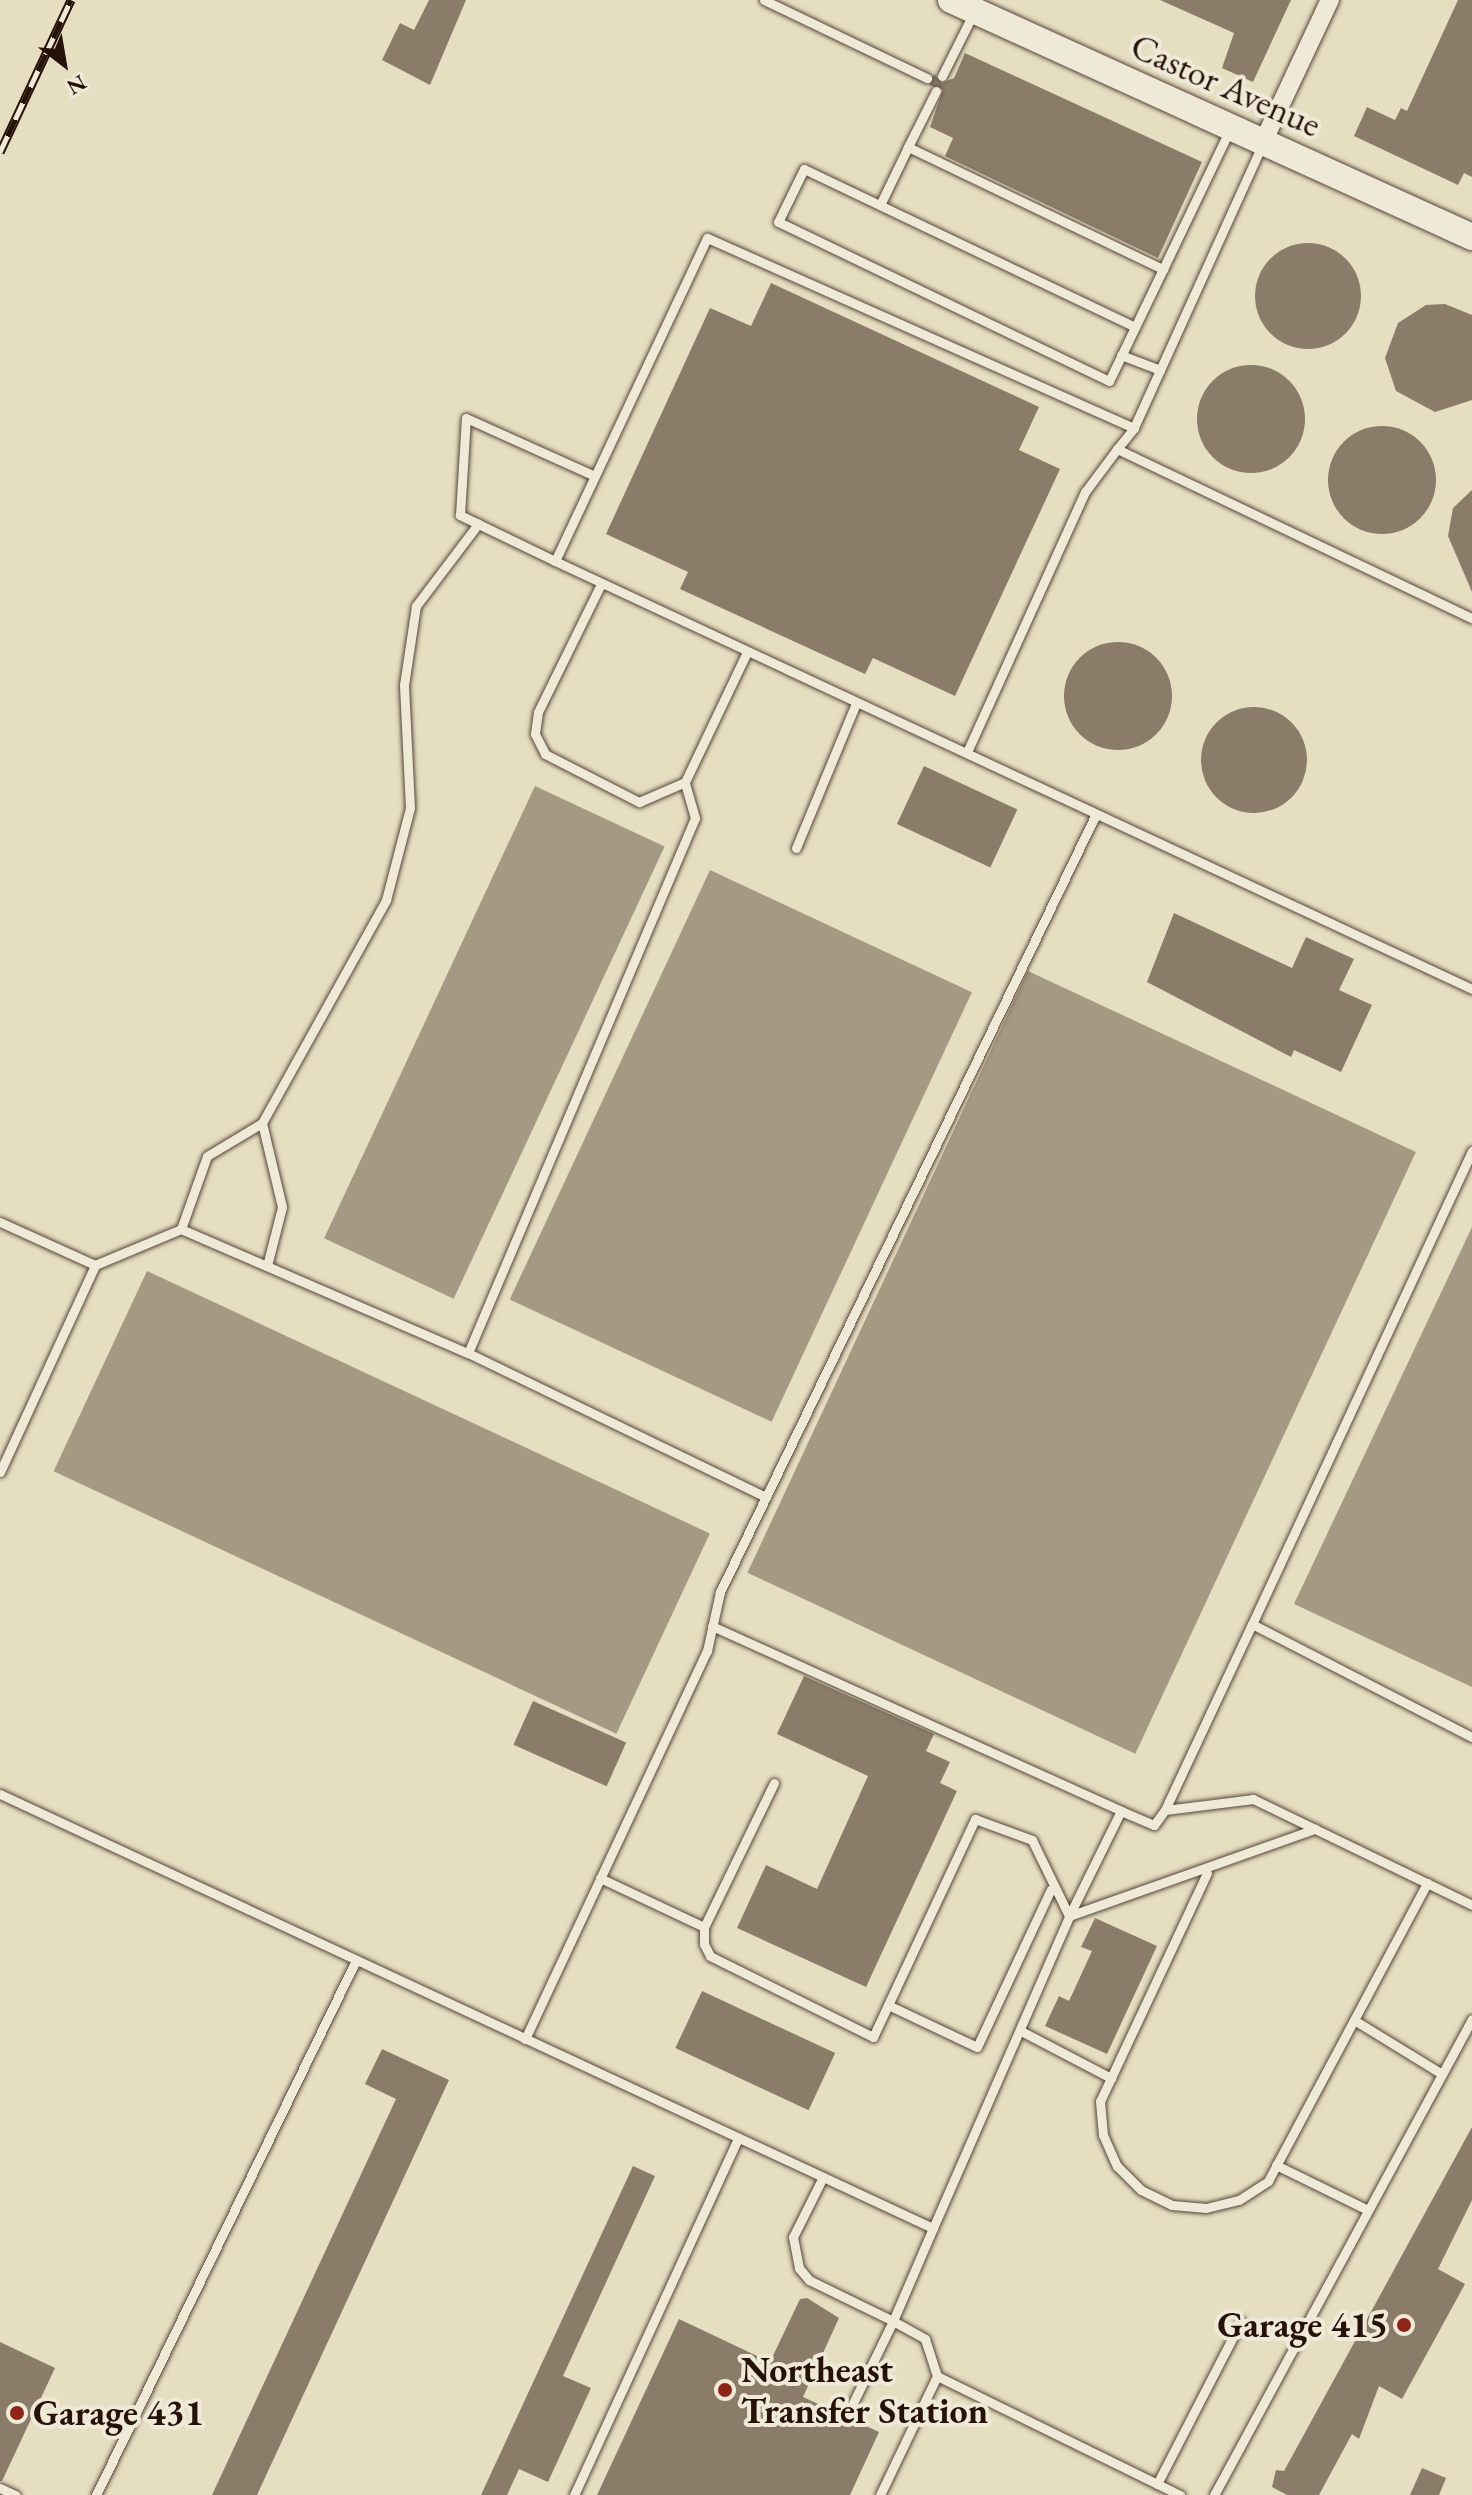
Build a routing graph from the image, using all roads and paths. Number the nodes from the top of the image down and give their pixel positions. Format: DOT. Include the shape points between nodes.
graph roads {
  1 [pos="764,0"];
  2 [pos="1330,0"];
  3 [pos="962,5"];
  4 [pos="942,76"];
  5 [pos="927,78"];
  6 [pos="936,91"];
  7 [pos="1230,127"];
  8 [pos="1264,140"];
  9 [pos="908,147"];
  10 [pos="880,205"];
  11 [pos="1472,237"];
  12 [pos="1163,269"];
  13 [pos="1135,327"];
  14 [pos="1121,355"];
  15 [pos="1160,370"];
  16 [pos="1134,428"];
  17 [pos="1117,449"];
  18 [pos="595,476"];
  19 [pos="478,524"];
  20 [pos="555,561"];
  21 [pos="601,584"];
  22 [pos="1472,618"];
  23 [pos="747,652"];
  24 [pos="856,703"];
  25 [pos="967,752"];
  26 [pos="685,782"];
  27 [pos="1096,814"];
  28 [pos="796,848"];
  29 [pos="1472,989"];
  30 [pos="262,1123"];
  31 [pos="1472,1151"];
  32 [pos="0,1222"];
  33 [pos="181,1229"];
  34 [pos="95,1265"];
  35 [pos="267,1266"];
  36 [pos="468,1353"];
  37 [pos="0,1472"];
  38 [pos="766,1497"];
  39 [pos="1252,1624"];
  40 [pos="712,1626"];
  41 [pos="1472,1737"];
  42 [pos="774,1783"];
  43 [pos="0,1794"];
  44 [pos="1165,1810"];
  45 [pos="1121,1811"];
  46 [pos="1315,1829"];
  47 [pos="1207,1873"];
  48 [pos="600,1878"];
  49 [pos="1427,1883"];
  50 [pos="1051,1889"];
  51 [pos="1472,1905"];
  52 [pos="1069,1916"];
  53 [pos="704,1927"];
  54 [pos="356,1960"];
  55 [pos="888,2005"];
  56 [pos="1472,2019"];
  57 [pos="1354,2020"];
  58 [pos="1021,2031"];
  59 [pos="525,2039"];
  60 [pos="1442,2074"];
  61 [pos="1111,2078"];
  62 [pos="738,2138"];
  63 [pos="1276,2165"];
  64 [pos="823,2177"];
  65 [pos="1368,2210"];
  66 [pos="933,2228"];
  67 [pos="893,2321"];
  68 [pos="1241,2321"];
  69 [pos="937,2376"];
  70 [pos="853,2403"];
  71 [pos="1157,2484"];
  72 [pos="0,2488"];
  73 [pos="15,2495"];
  74 [pos="96,2495"];
  75 [pos="574,2495"];
  76 [pos="880,2495"];
  77 [pos="1180,2495"];
  78 [pos="1214,2495"];
  1 -- 5 [label="lane"];
  2 -- 8 [label="street"];
  3 -- 4 [label="lane"];
  3 -- 7 [label="street, Castor Avenue"];
  6 -- 9 [label="lane"];
  7 -- 8 [label="street, Castor Avenue"];
  7 -- 12 [label="lane"];
  8 -- 11 [label="street, Castor Avenue"];
  8 -- 15 [label="lane"];
  9 -- 10 [label="lane"];
  9 -- 12 [label="lane"];
  10 -- 13 [label="lane"];
  10 -- 14 [label="lane" via="804,169 778,222 1109,381"];
  12 -- 13 [label="lane"];
  13 -- 14 [label="lane"];
  14 -- 15 [label="lane"];
  15 -- 16 [label="lane"];
  16 -- 17 [label="lane"];
  16 -- 18 [label="lane" via="707,238"];
  17 -- 22 [label="lane"];
  17 -- 25 [label="lane" via="1085,492"];
  18 -- 19 [label="lane" via="466,418 460,515"];
  18 -- 20 [label="lane"];
  19 -- 20 [label="lane"];
  19 -- 30 [label="lane" via="429,581 410,634 404,685 410,808 399,864"];
  20 -- 21 [label="lane"];
  21 -- 23 [label="lane"];
  21 -- 26 [label="lane" via="538,712 538,745 639,802"];
  23 -- 24 [label="lane"];
  23 -- 26 [label="lane"];
  24 -- 25 [label="lane"];
  24 -- 28 [label="lane"];
  25 -- 27 [label="lane"];
  26 -- 36 [label="lane" via="695,818"];
  27 -- 29 [label="lane"];
  27 -- 38 [label="lane"];
  30 -- 33 [label="lane" via="207,1156"];
  30 -- 35 [label="lane" via="282,1207"];
  31 -- 39 [label="lane"];
  32 -- 34 [label="lane"];
  33 -- 34 [label="lane"];
  33 -- 35 [label="lane"];
  34 -- 37 [label="lane"];
  35 -- 36 [label="lane"];
  36 -- 38 [label="lane"];
  38 -- 40 [label="lane" via="720,1592"];
  39 -- 41 [label="lane"];
  39 -- 44 [label="lane"];
  40 -- 45 [label="lane"];
  40 -- 48 [label="lane" via="707,1651"];
  42 -- 53 [label="lane"];
  43 -- 54 [label="lane"];
  44 -- 45 [label="lane" via="1154,1825"];
  44 -- 46 [label="lane" via="1253,1799"];
  45 -- 52 [label="lane"];
  46 -- 47 [label="lane"];
  46 -- 49 [label="lane"];
  47 -- 52 [label="lane"];
  47 -- 61 [label="lane"];
  48 -- 53 [label="lane"];
  48 -- 59 [label="lane"];
  49 -- 51 [label="lane"];
  49 -- 57 [label="lane"];
  50 -- 52 [label="lane"];
  50 -- 55 [label="lane" via="977,2047"];
  50 -- 55 [label="lane" via="1032,1840 975,1819"];
  52 -- 58 [label="lane"];
  53 -- 55 [label="lane" via="710,1956 873,2037"];
  54 -- 59 [label="lane"];
  54 -- 74 [label="lane"];
  56 -- 60 [label="lane"];
  57 -- 60 [label="lane"];
  57 -- 63 [label="lane"];
  58 -- 61 [label="lane"];
  58 -- 66 [label="lane"];
  59 -- 62 [label="lane"];
  60 -- 65 [label="lane"];
  61 -- 63 [label="lane" via="1100,2101 1103,2135 1117,2166 1141,2190 1172,2205 1206,2208 1239,2200 1268,2181"];
  62 -- 64 [label="lane"];
  62 -- 75 [label="lane"];
  63 -- 65 [label="lane"];
  64 -- 66 [label="lane"];
  64 -- 67 [label="lane" via="793,2237 799,2268 809,2280"];
  65 -- 78 [label="lane"];
  66 -- 67 [label="lane"];
  67 -- 69 [label="lane" via="925,2339"];
  67 -- 70 [label="lane"];
  68 -- 71 [label="lane"];
  69 -- 71 [label="lane"];
  69 -- 76 [label="lane"];
  71 -- 77 [label="lane"];
  72 -- 73 [label="lane"];
}
